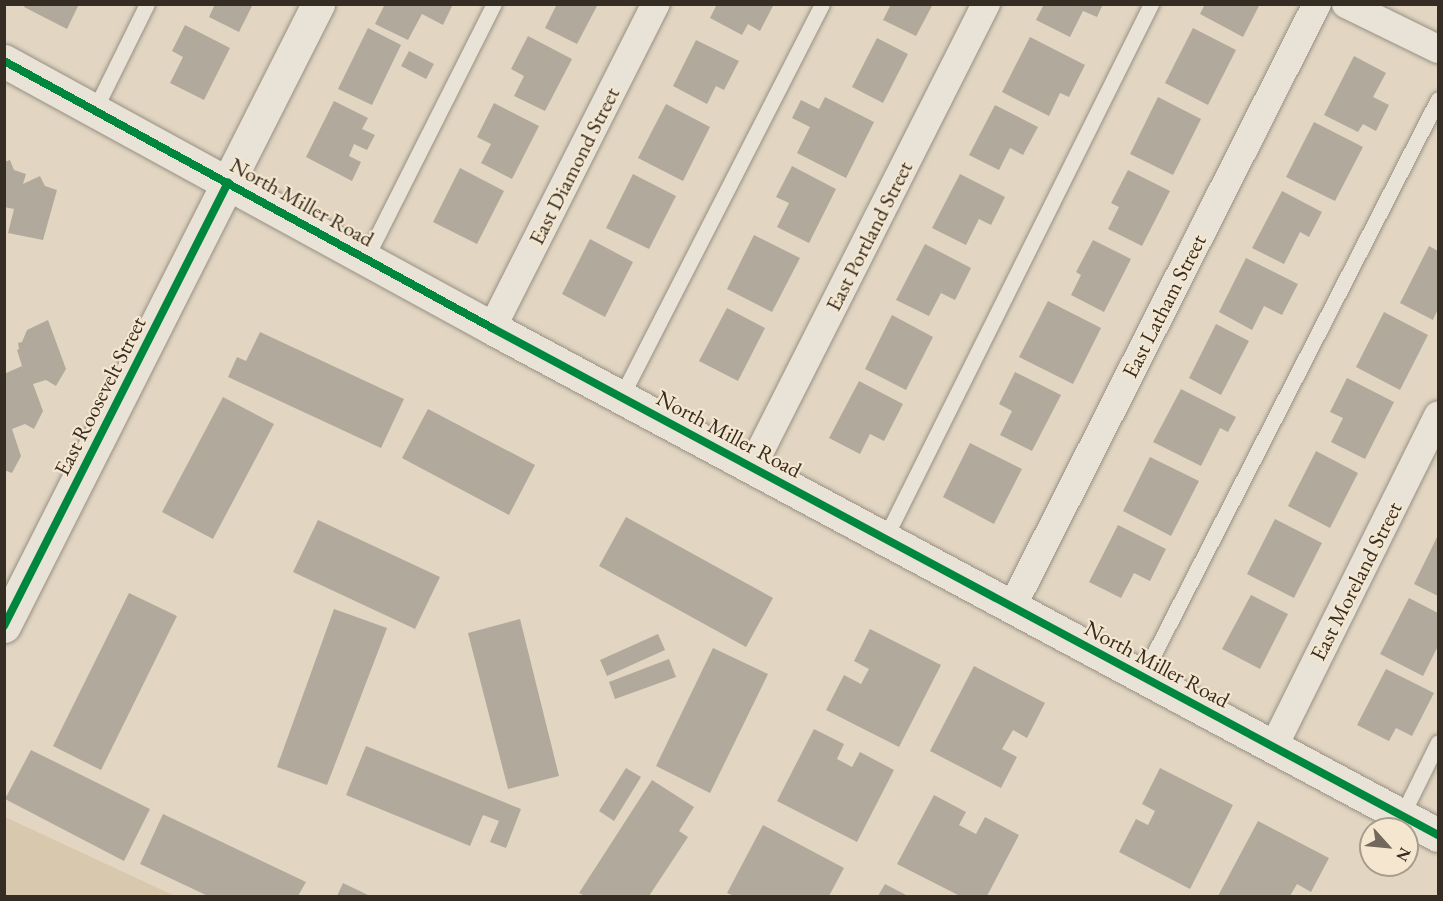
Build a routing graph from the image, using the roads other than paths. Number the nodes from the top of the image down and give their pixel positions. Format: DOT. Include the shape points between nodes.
graph roads {
  1 [pos="147,4"];
  2 [pos="318,4"];
  3 [pos="494,4"];
  4 [pos="656,4"];
  5 [pos="822,4"];
  6 [pos="986,4"];
  7 [pos="1151,4"];
  8 [pos="1317,4"];
  9 [pos="1346,4"];
  10 [pos="1438,49"];
  11 [pos="4,62"];
  12 [pos="1438,99"];
  13 [pos="95,109"];
  14 [pos="228,182"];
  15 [pos="366,258"];
  16 [pos="492,328"];
  17 [pos="621,397"];
  18 [pos="1438,416"];
  19 [pos="752,467"];
  20 [pos="885,538"];
  21 [pos="1012,607"];
  22 [pos="4,626"];
  23 [pos="1142,676"];
  24 [pos="1438,742"];
  25 [pos="1274,746"];
  26 [pos="1402,815"];
  27 [pos="1438,835"];
  1 -- 13 [label="lane"];
  2 -- 14 [label="street, East Roosevelt Street"];
  3 -- 15 [label="lane"];
  4 -- 16 [label="street, East Diamond Street"];
  5 -- 17 [label="lane"];
  6 -- 19 [label="street, East Portland Street"];
  7 -- 20 [label="lane"];
  8 -- 21 [label="street, East Latham Street"];
  9 -- 10 [label="street"];
  11 -- 13 [label="street, North Miller Road"];
  12 -- 23 [label="lane"];
  13 -- 14 [label="street, North Miller Road"];
  14 -- 15 [label="street, North Miller Road"];
  14 -- 22 [label="street, East Roosevelt Street"];
  15 -- 16 [label="street, North Miller Road"];
  16 -- 17 [label="street, North Miller Road"];
  17 -- 19 [label="street, North Miller Road"];
  18 -- 25 [label="street, East Moreland Street"];
  19 -- 20 [label="street, North Miller Road"];
  20 -- 21 [label="street, North Miller Road"];
  21 -- 23 [label="street, North Miller Road"];
  23 -- 25 [label="street, North Miller Road"];
  24 -- 26 [label="lane"];
  25 -- 26 [label="street, North Miller Road"];
  26 -- 27 [label="street, North Miller Road"];
}
